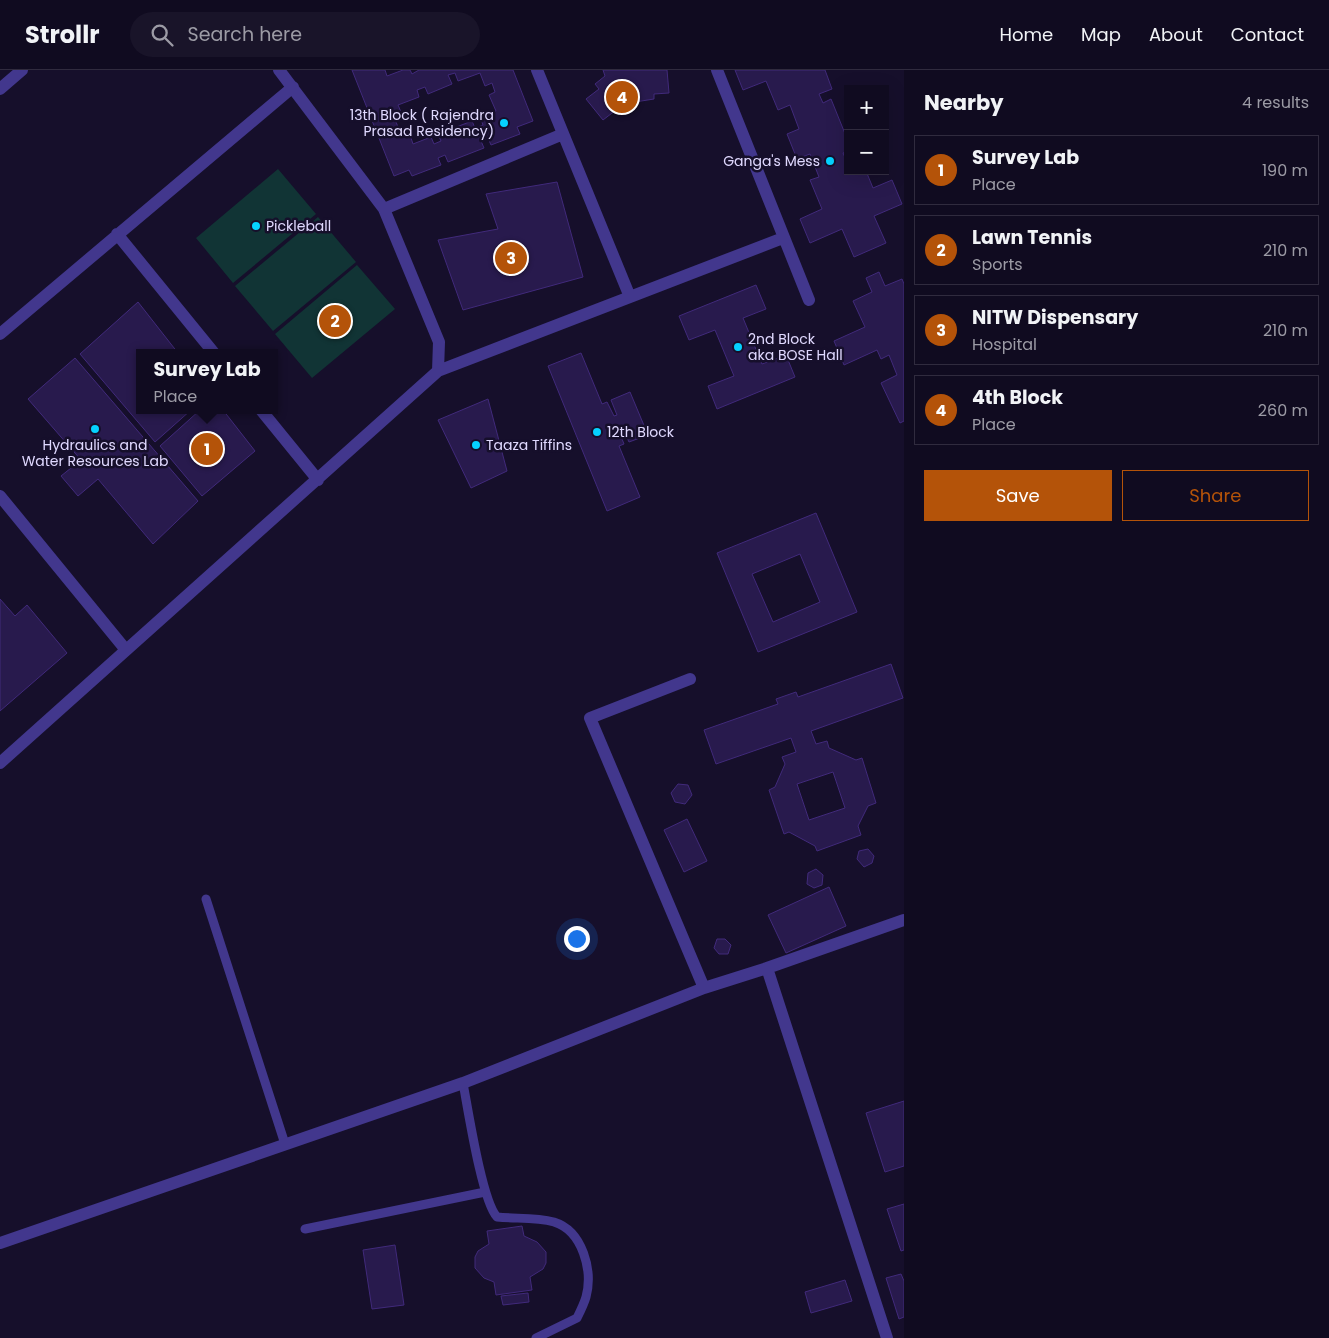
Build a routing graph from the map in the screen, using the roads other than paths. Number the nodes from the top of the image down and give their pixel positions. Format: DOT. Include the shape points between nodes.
graph roads {
  1 [pos="22,70"];
  2 [pos="279,70"];
  3 [pos="537,70"];
  4 [pos="716,70"];
  5 [pos="293,87"];
  6 [pos="0,89"];
  7 [pos="563,134"];
  8 [pos="384,209"];
  9 [pos="117,234"];
  10 [pos="783,238"];
  11 [pos="630,297"];
  12 [pos="809,300"];
  13 [pos="0,334"];
  14 [pos="211,349"];
  15 [pos="438,371"];
  16 [pos="264,414"];
  17 [pos="318,480"];
  18 [pos="0,496"];
  19 [pos="126,650"];
  20 [pos="690,679"];
  21 [pos="0,764"];
  22 [pos="206,899"];
  23 [pos="904,920"];
  24 [pos="767,968"];
  25 [pos="704,988"];
  26 [pos="463,1083"];
  27 [pos="285,1144"];
  28 [pos="485,1192"];
  29 [pos="305,1229"];
  30 [pos="0,1244"];
  31 [pos="536,1338"];
  32 [pos="887,1338"];
  1 -- 6 [label="street"];
  2 -- 5 [label="street"];
  3 -- 7 [label="street"];
  4 -- 10 [label="street"];
  5 -- 8 [label="street"];
  5 -- 9 [label="street"];
  7 -- 8 [label="street"];
  7 -- 11 [label="street"];
  8 -- 15 [label="street" via="439,342"];
  9 -- 13 [label="street"];
  9 -- 14 [label="street"];
  10 -- 11 [label="street"];
  10 -- 12 [label="street"];
  11 -- 15 [label="street"];
  15 -- 17 [label="street"];
  16 -- 17 [label="street"];
  17 -- 19 [label="street"];
  18 -- 19 [label="street"];
  19 -- 21 [label="street"];
  20 -- 25 [label="street" via="590,718"];
  22 -- 27 [label="lane"];
  23 -- 24 [label="street"];
  24 -- 25 [label="street"];
  24 -- 32 [label="street"];
  25 -- 26 [label="street"];
  26 -- 27 [label="street"];
  26 -- 28 [label="lane"];
  27 -- 30 [label="street"];
  28 -- 29 [label="lane"];
  28 -- 31 [label="lane" via="497,1217 557,1223 573,1234 584,1253 588,1270 586,1297 577,1318"];
}
